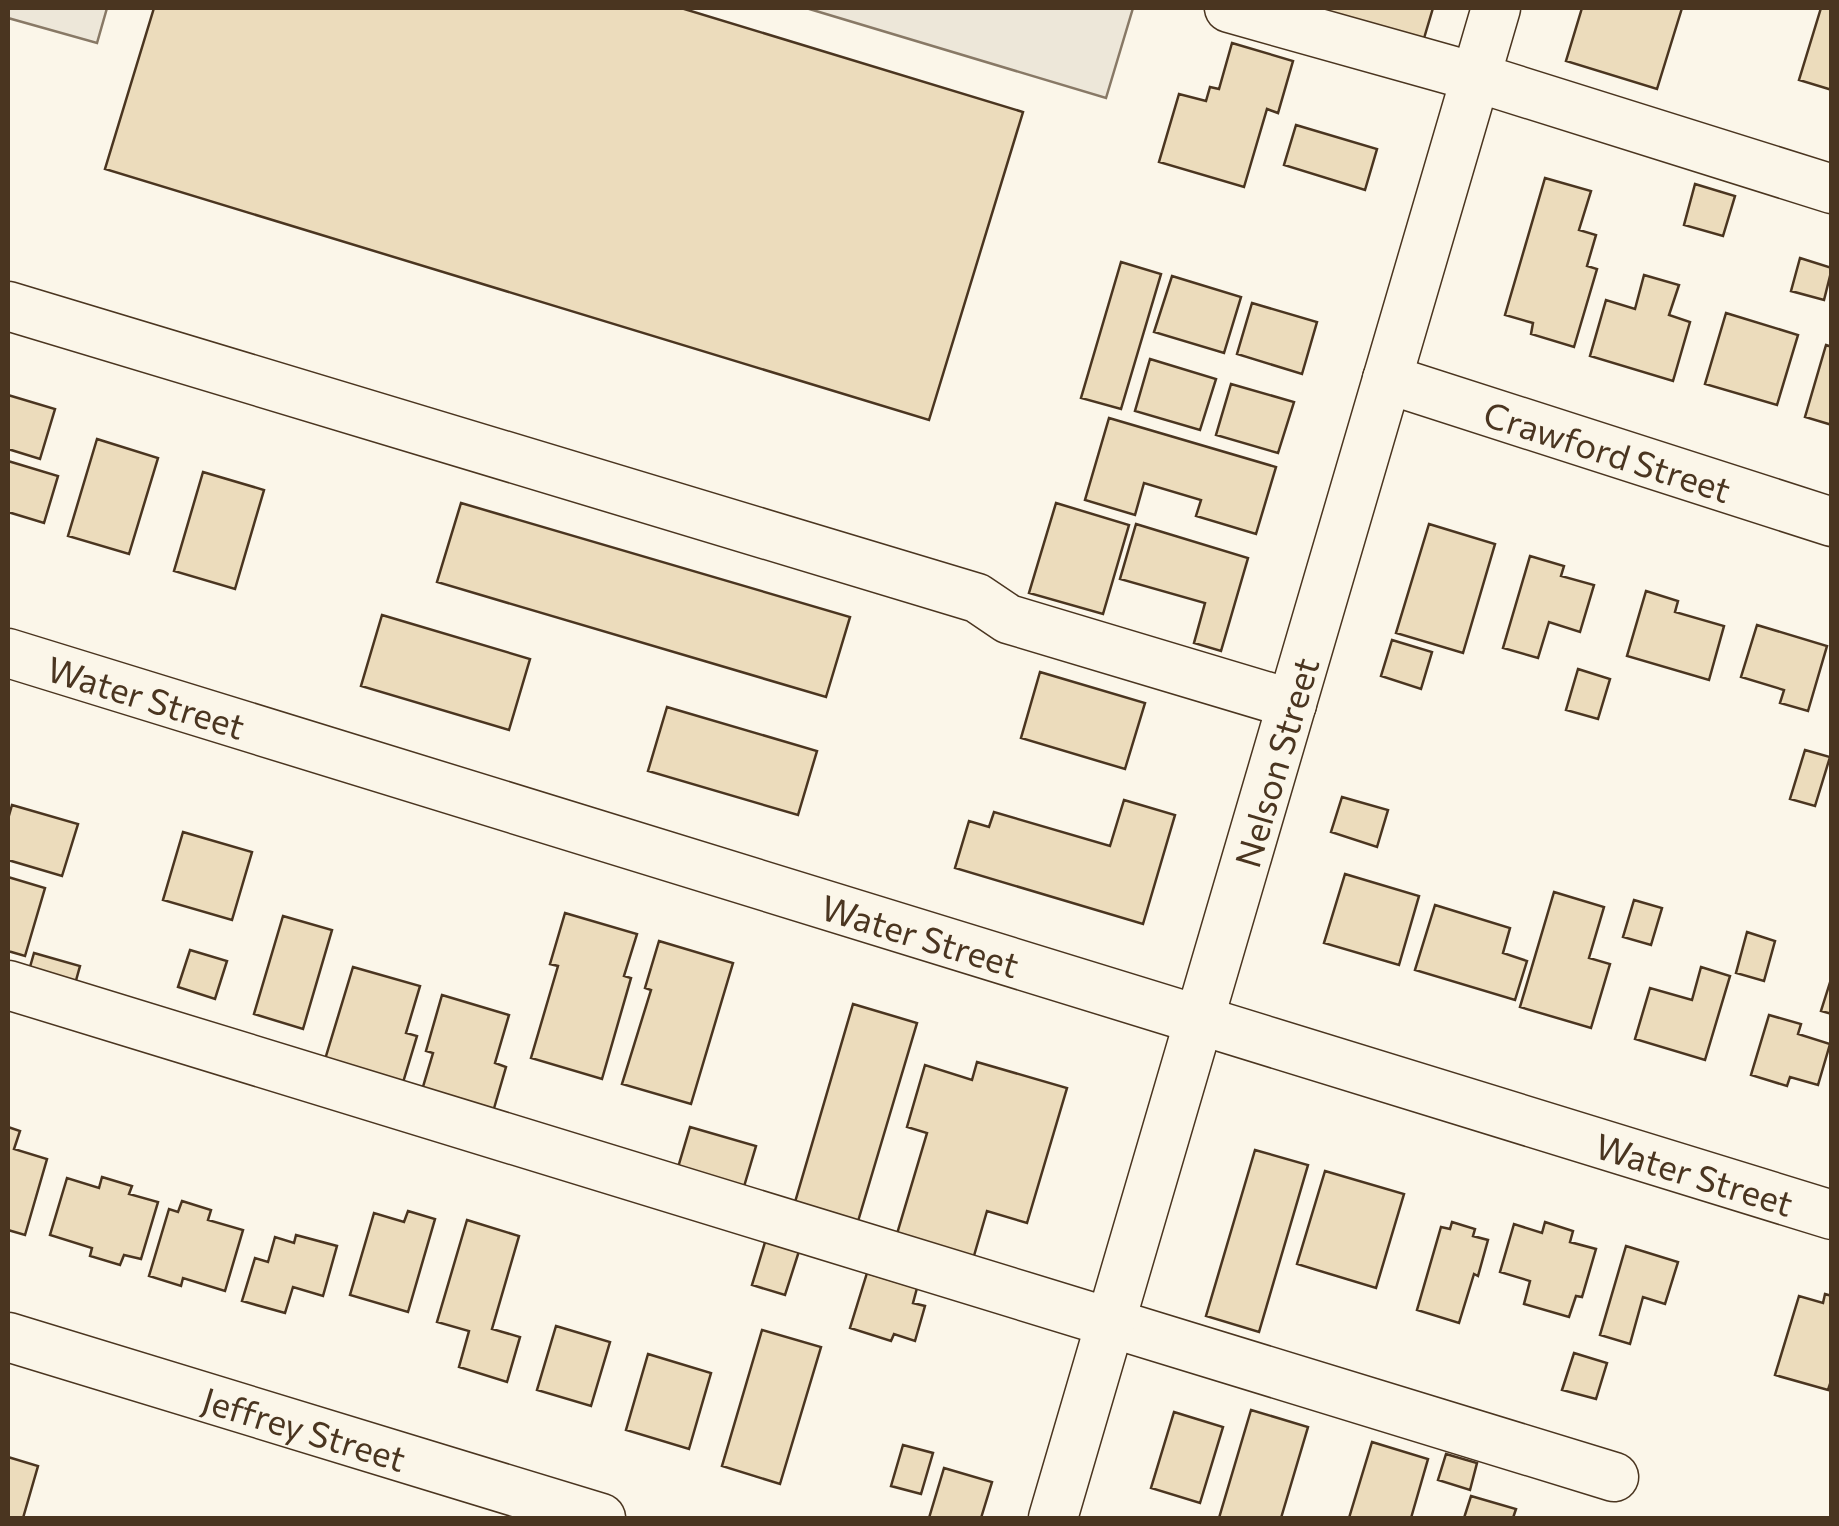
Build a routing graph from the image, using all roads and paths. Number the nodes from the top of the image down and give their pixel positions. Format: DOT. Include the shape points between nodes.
graph roads {
  1 [pos="1228,8"];
  2 [pos="1496,8"];
  3 [pos="1475,76"];
  4 [pos="1832,189"];
  5 [pos="8,306"];
  6 [pos="1386,379"];
  7 [pos="1832,522"];
  8 [pos="8,653"];
  9 [pos="1292,704"];
  10 [pos="8,985"];
  11 [pos="1199,1021"];
  12 [pos="1832,1215"];
  13 [pos="1110,1323"];
  14 [pos="8,1337"];
  15 [pos="1614,1477"];
  16 [pos="601,1518"];
  17 [pos="1052,1518"];
  1 -- 3 [label="street"];
  2 -- 3 [label="street, Nelson Street"];
  3 -- 4 [label="street"];
  3 -- 6 [label="street, Nelson Street"];
  5 -- 9 [label="street" via="976,598 1008,619"];
  6 -- 7 [label="street, Crawford Street"];
  6 -- 9 [label="street, Nelson Street"];
  8 -- 11 [label="street, Water Street"];
  9 -- 11 [label="street, Nelson Street"];
  10 -- 13 [label="street"];
  11 -- 12 [label="street, Water Street"];
  11 -- 13 [label="street, Nelson Street"];
  13 -- 15 [label="street"];
  13 -- 17 [label="street, Nelson Street"];
  14 -- 16 [label="street, Jeffrey Street"];
}
